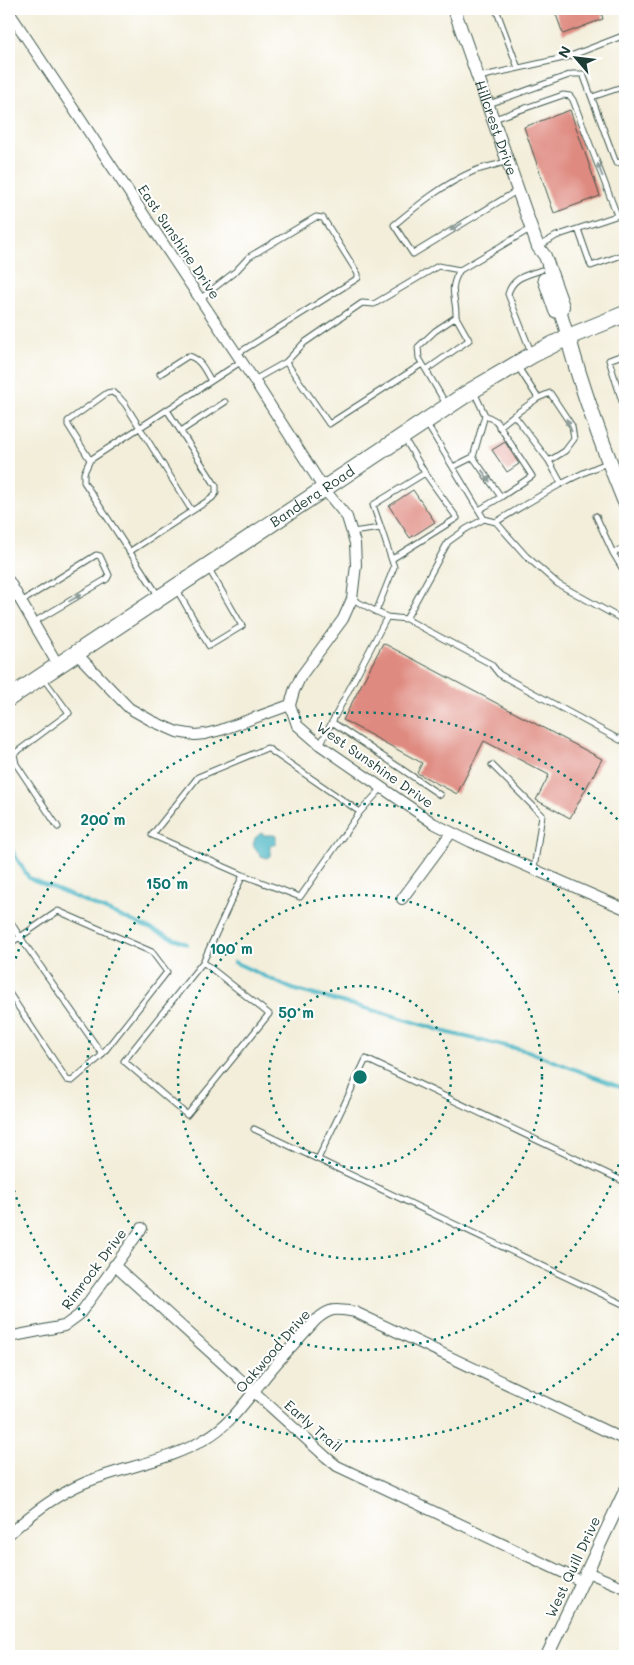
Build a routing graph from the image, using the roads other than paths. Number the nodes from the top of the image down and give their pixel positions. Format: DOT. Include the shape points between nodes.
graph roads {
  1 [pos="454,9"];
  2 [pos="496,9"];
  3 [pos="9,12"];
  4 [pos="625,34"];
  5 [pos="518,68"];
  6 [pos="479,77"];
  7 [pos="625,86"];
  8 [pos="592,97"];
  9 [pos="489,104"];
  10 [pos="494,119"];
  11 [pos="508,161"];
  12 [pos="625,161"];
  13 [pos="518,190"];
  14 [pos="625,212"];
  15 [pos="617,215"];
  16 [pos="531,229"];
  17 [pos="578,229"];
  18 [pos="538,247"];
  19 [pos="625,254"];
  20 [pos="460,270"];
  21 [pos="540,270"];
  22 [pos="200,299"];
  23 [pos="561,314"];
  24 [pos="625,314"];
  25 [pos="456,318"];
  26 [pos="568,337"];
  27 [pos="625,354"];
  28 [pos="532,355"];
  29 [pos="239,358"];
  30 [pos="286,362"];
  31 [pos="422,364"];
  32 [pos="516,364"];
  33 [pos="426,370"];
  34 [pos="160,374"];
  35 [pos="254,380"];
  36 [pos="212,381"];
  37 [pos="473,390"];
  38 [pos="538,398"];
  39 [pos="225,402"];
  40 [pos="448,406"];
  41 [pos="167,410"];
  42 [pos="625,411"];
  43 [pos="485,415"];
  44 [pos="514,415"];
  45 [pos="425,421"];
  46 [pos="499,427"];
  47 [pos="140,428"];
  48 [pos="181,431"];
  49 [pos="403,436"];
  50 [pos="473,457"];
  51 [pos="90,460"];
  52 [pos="549,461"];
  53 [pos="609,462"];
  54 [pos="453,467"];
  55 [pos="425,473"];
  56 [pos="561,483"];
  57 [pos="324,489"];
  58 [pos="501,497"];
  59 [pos="625,501"];
  60 [pos="479,510"];
  61 [pos="192,511"];
  62 [pos="596,516"];
  63 [pos="484,519"];
  64 [pos="496,522"];
  65 [pos="381,528"];
  66 [pos="352,532"];
  67 [pos="625,547"];
  68 [pos="129,552"];
  69 [pos="613,553"];
  70 [pos="392,559"];
  71 [pos="207,566"];
  72 [pos="625,573"];
  73 [pos="9,581"];
  74 [pos="176,587"];
  75 [pos="159,598"];
  76 [pos="352,599"];
  77 [pos="21,602"];
  78 [pos="376,612"];
  79 [pos="387,617"];
  80 [pos="406,619"];
  81 [pos="625,621"];
  82 [pos="33,623"];
  83 [pos="76,653"];
  84 [pos="58,665"];
  85 [pos="42,676"];
  86 [pos="9,698"];
  87 [pos="290,705"];
  88 [pos="332,722"];
  89 [pos="625,731"];
  90 [pos="9,745"];
  91 [pos="320,745"];
  92 [pos="14,754"];
  93 [pos="492,765"];
  94 [pos="382,788"];
  95 [pos="440,795"];
  96 [pos="360,812"];
  97 [pos="58,827"];
  98 [pos="451,832"];
  99 [pos="534,870"];
  100 [pos="243,875"];
  101 [pos="402,899"];
  102 [pos="625,909"];
  103 [pos="9,919"];
  104 [pos="20,937"];
  105 [pos="9,944"];
  106 [pos="203,962"];
  107 [pos="9,993"];
  108 [pos="102,1054"];
  109 [pos="254,1129"];
  110 [pos="318,1160"];
  111 [pos="625,1182"];
  112 [pos="142,1228"];
  113 [pos="114,1265"];
  114 [pos="625,1305"];
  115 [pos="9,1337"];
  116 [pos="254,1392"];
  117 [pos="625,1440"];
  118 [pos="625,1491"];
  119 [pos="9,1534"];
  120 [pos="585,1577"];
  121 [pos="625,1588"];
  122 [pos="547,1656"];
  1 -- 6 [label="street, Hillcrest Drive"];
  2 -- 5 [label="lane"];
  3 -- 22 [label="street, East Sunshine Drive"];
  4 -- 5 [label="lane" via="568,57"];
  5 -- 6 [label="lane"];
  6 -- 9 [label="street, Hillcrest Drive"];
  7 -- 8 [label="lane"];
  8 -- 9 [label="lane" via="583,74 572,74"];
  8 -- 12 [label="lane" via="616,163"];
  9 -- 10 [label="street, Hillcrest Drive"];
  10 -- 11 [label="street, Hillcrest Drive"];
  15 -- 10 [label="lane, one-way" via="570,96 563,95"];
  11 -- 13 [label="street, Hillcrest Drive"];
  13 -- 11 [label="lane, one-way" via="413,254 394,224 456,180"];
  13 -- 16 [label="street, Hillcrest Drive"];
  14 -- 15 [label="lane"];
  15 -- 17 [label="lane"];
  16 -- 18 [label="street, Hillcrest Drive"];
  16 -- 20 [label="lane"];
  17 -- 18 [label="lane" via="556,236"];
  17 -- 19 [label="lane" via="591,266"];
  18 -- 21 [label="street, Hillcrest Drive"];
  18 -- 23 [label="street, Hillcrest Drive" via="545,256 562,306"];
  20 -- 25 [label="lane" via="452,288"];
  20 -- 30 [label="lane" via="438,266 374,304 362,303 304,343"];
  21 -- 23 [label="street, Hillcrest Drive" via="555,311"];
  21 -- 28 [label="lane" via="514,280 508,294"];
  22 -- 29 [label="street, East Sunshine Drive"];
  22 -- 29 [label="lane" via="249,257 316,217 323,218 358,278"];
  23 -- 26 [label="street, Hillcrest Drive"];
  24 -- 26 [label="main road, Bandera Road"];
  25 -- 31 [label="lane" via="418,347"];
  25 -- 33 [label="lane" via="468,340"];
  26 -- 28 [label="main road, Bandera Road"];
  26 -- 53 [label="main road, Hillcrest Drive"];
  27 -- 42 [label="lane" via="609,360"];
  28 -- 32 [label="main road, Bandera Road"];
  29 -- 35 [label="street, East Sunshine Drive"];
  29 -- 36 [label="lane"];
  30 -- 31 [label="lane" via="329,424"];
  30 -- 35 [label="lane"];
  31 -- 33 [label="lane"];
  32 -- 37 [label="main road, Bandera Road"];
  32 -- 38 [label="lane"];
  33 -- 40 [label="lane"];
  34 -- 36 [label="lane" via="188,356 198,360"];
  35 -- 57 [label="street, East Sunshine Drive"];
  36 -- 41 [label="lane"];
  37 -- 40 [label="main road, Bandera Road"];
  37 -- 43 [label="lane"];
  38 -- 44 [label="lane"];
  52 -- 38 [label="lane, one-way" via="566,451 574,439 572,426 550,393"];
  39 -- 48 [label="lane"];
  40 -- 45 [label="main road, Bandera Road"];
  41 -- 47 [label="lane"];
  41 -- 48 [label="lane"];
  43 -- 46 [label="lane" via="496,421"];
  43 -- 50 [label="lane"];
  44 -- 46 [label="lane"];
  44 -- 52 [label="lane"];
  45 -- 49 [label="main road, Bandera Road"];
  45 -- 54 [label="lane"];
  46 -- 58 [label="lane" via="532,476"];
  47 -- 51 [label="lane"];
  47 -- 51 [label="lane" via="118,396 107,393 68,421"];
  47 -- 61 [label="lane"];
  48 -- 61 [label="lane" via="216,486 212,498"];
  49 -- 55 [label="lane"];
  49 -- 57 [label="main road, Bandera Road"];
  50 -- 54 [label="lane"];
  50 -- 58 [label="lane, one-way"];
  51 -- 68 [label="lane" via="84,482"];
  52 -- 56 [label="lane"];
  53 -- 56 [label="lane"];
  53 -- 59 [label="main road, Hillcrest Drive"];
  54 -- 60 [label="lane"];
  55 -- 65 [label="lane" via="373,505"];
  55 -- 70 [label="lane" via="457,518"];
  56 -- 64 [label="lane"];
  57 -- 66 [label="street" via="347,517"];
  57 -- 71 [label="main road, Bandera Road"];
  58 -- 60 [label="lane"];
  60 -- 63 [label="lane"];
  61 -- 68 [label="lane"];
  62 -- 69 [label="lane"];
  63 -- 64 [label="lane"];
  63 -- 80 [label="lane" via="448,542"];
  64 -- 81 [label="lane" via="526,556 558,584"];
  65 -- 66 [label="lane"];
  65 -- 70 [label="lane"];
  66 -- 76 [label="street" via="356,565"];
  67 -- 69 [label="lane"];
  68 -- 75 [label="lane"];
  69 -- 72 [label="lane"];
  70 -- 78 [label="lane" via="394,568"];
  71 -- 74 [label="main road, Bandera Road"];
  71 -- 74 [label="lane" via="242,626 209,646"];
  73 -- 77 [label="street"];
  74 -- 75 [label="main road, Bandera Road"];
  75 -- 83 [label="main road, Bandera Road"];
  76 -- 78 [label="lane"];
  76 -- 87 [label="street" via="343,619 301,676"];
  77 -- 82 [label="street"];
  82 -- 77 [label="lane, one-way" via="107,579 109,575 100,556 96,555"];
  78 -- 79 [label="lane"];
  79 -- 80 [label="lane"];
  79 -- 88 [label="lane"];
  80 -- 89 [label="lane" via="491,664 506,678 620,740"];
  82 -- 84 [label="street"];
  83 -- 84 [label="main road, Bandera Road"];
  83 -- 87 [label="street" via="130,708 178,732 205,734"];
  84 -- 85 [label="main road, Bandera Road"];
  85 -- 86 [label="main road, Bandera Road"];
  85 -- 92 [label="lane" via="69,713"];
  87 -- 91 [label="street, West Sunshine Drive" via="297,725"];
  88 -- 91 [label="lane"];
  88 -- 95 [label="lane"];
  90 -- 92 [label="lane"];
  91 -- 94 [label="street, West Sunshine Drive"];
  92 -- 97 [label="lane" via="16,764"];
  93 -- 99 [label="lane" via="542,815"];
  94 -- 96 [label="lane"];
  94 -- 98 [label="street, West Sunshine Drive"];
  96 -- 100 [label="lane" via="300,897"];
  96 -- 100 [label="lane" via="268,748 198,777 152,835"];
  98 -- 99 [label="street, West Sunshine Drive"];
  98 -- 101 [label="street"];
  99 -- 102 [label="street, West Sunshine Drive"];
  100 -- 106 [label="lane"];
  103 -- 104 [label="lane"];
  104 -- 105 [label="lane"];
  104 -- 108 [label="lane"];
  104 -- 108 [label="lane" via="58,911 152,952 167,972"];
  106 -- 106 [label="lane" via="124,1061 187,1115 269,1014"];
  107 -- 108 [label="lane" via="67,1080 72,1081"];
  109 -- 110 [label="lane"];
  110 -- 111 [label="lane" via="366,1058"];
  110 -- 114 [label="lane"];
  112 -- 113 [label="street, Rimrock Drive"];
  113 -- 115 [label="street, Rimrock Drive" via="71,1322"];
  113 -- 116 [label="street, Early Trail"];
  116 -- 117 [label="street, Oakwood Drive" via="316,1320 335,1308 355,1312"];
  116 -- 119 [label="street, Oakwood Drive" via="227,1424 205,1440 67,1490"];
  116 -- 120 [label="street, Early Trail" via="338,1466"];
  118 -- 120 [label="street, West Quill Drive"];
  120 -- 121 [label="street, Early Trail"];
  120 -- 122 [label="street, West Quill Drive"];
}
